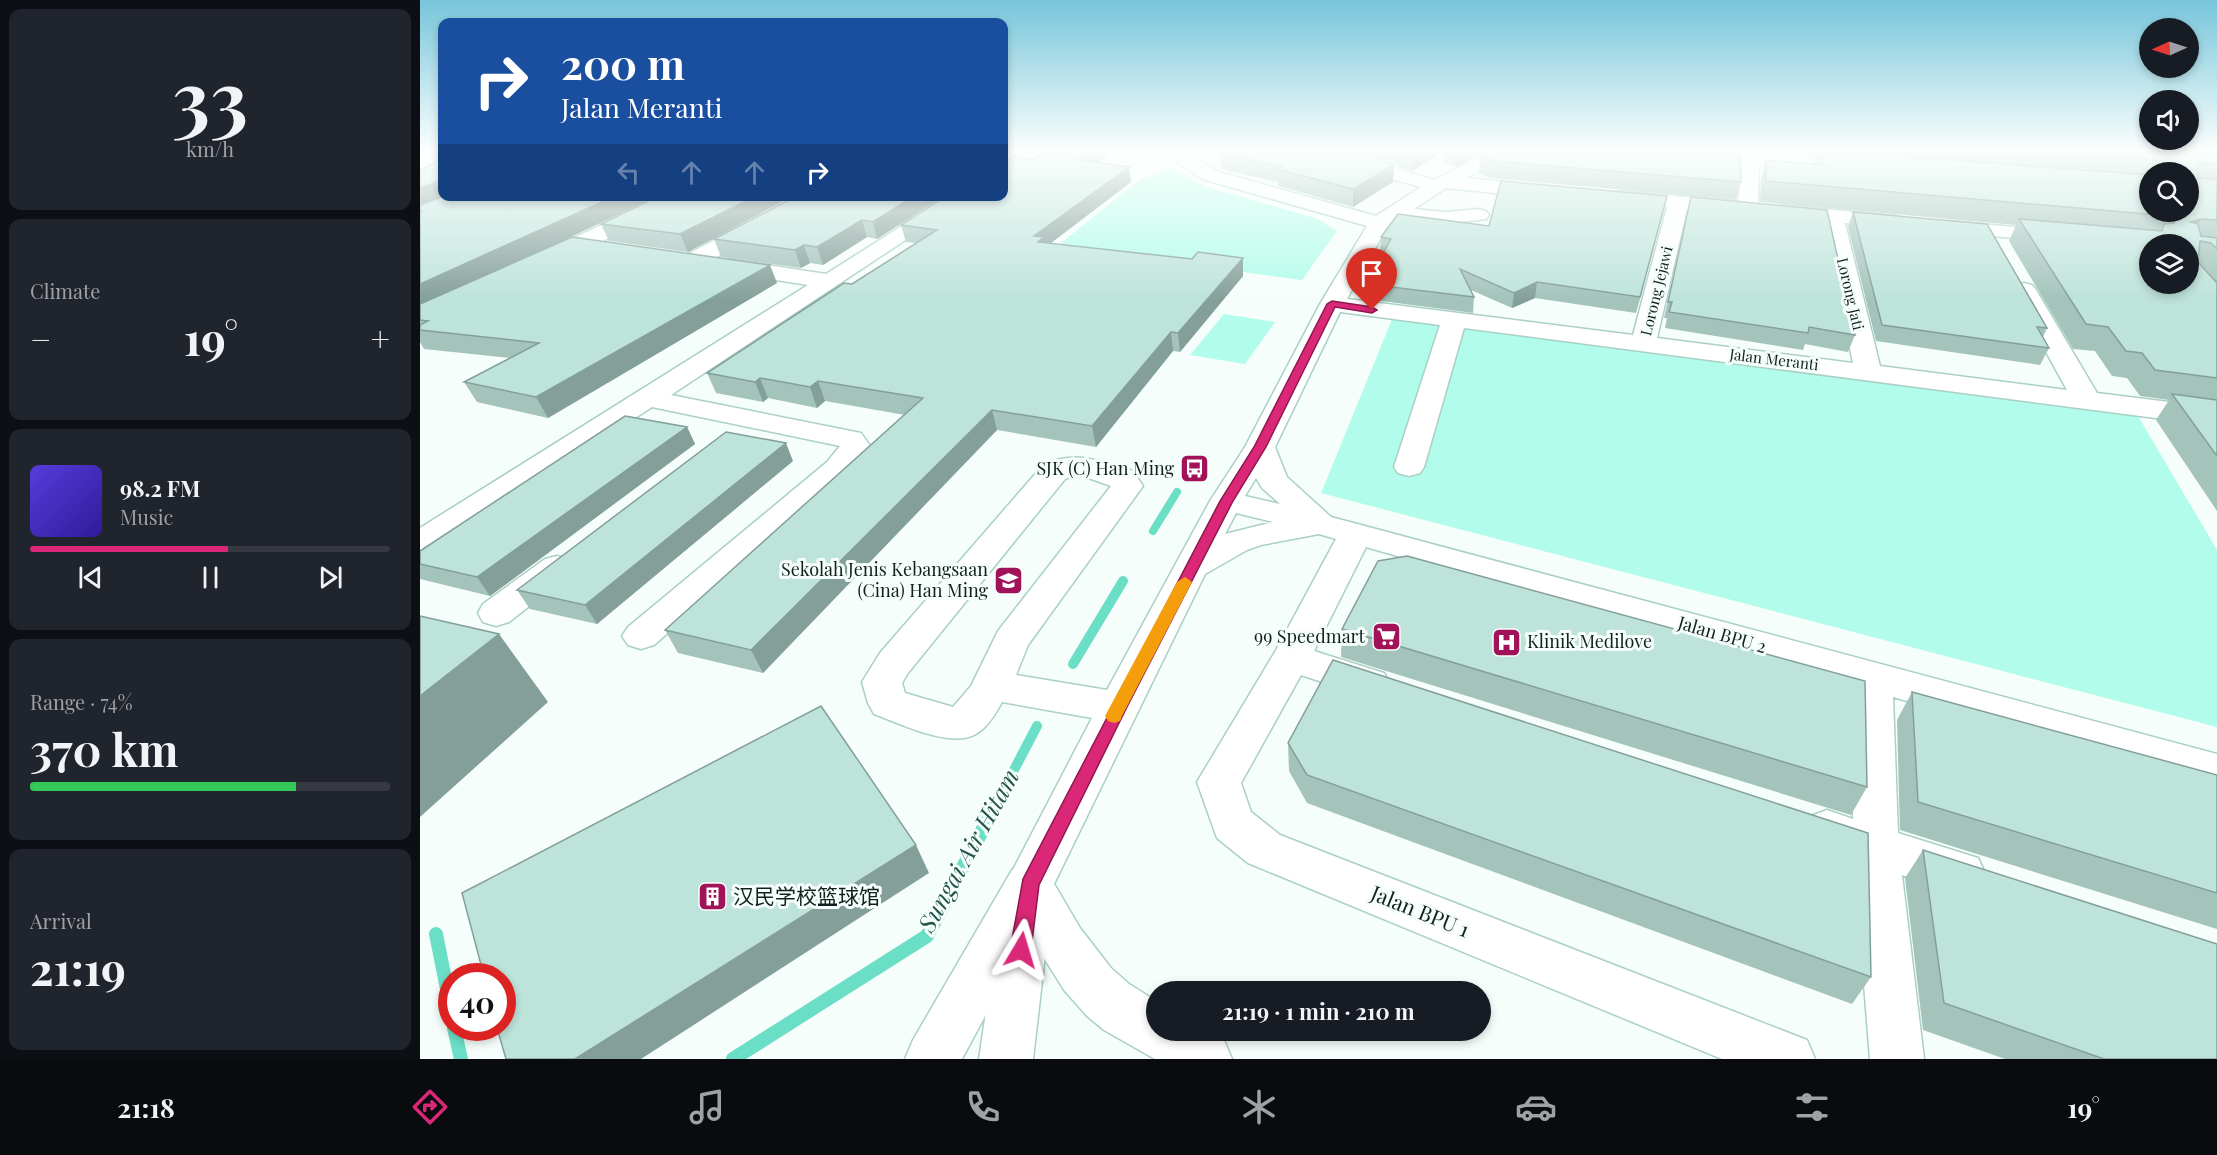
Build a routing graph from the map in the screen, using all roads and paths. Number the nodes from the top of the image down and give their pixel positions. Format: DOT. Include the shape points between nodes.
graph roads {
  1 [pos="670,201"];
  2 [pos="805,201"];
  3 [pos="955,201"];
  4 [pos="1317,201"];
  5 [pos="1413,201"];
  6 [pos="1669,201"];
  7 [pos="1748,201"];
  8 [pos="1678,202"];
  9 [pos="1748,208"];
  10 [pos="1479,216"];
  11 [pos="1833,216"];
  12 [pos="1387,218"];
  13 [pos="1912,223"];
  14 [pos="1934,225"];
  15 [pos="578,245"];
  16 [pos="2139,245"];
  17 [pos="612,250"];
  18 [pos="2002,250"];
  19 [pos="669,258"];
  20 [pos="693,261"];
  21 [pos="525,269"];
  22 [pos="830,281"];
  23 [pos="1332,304"];
  24 [pos="1454,321"];
  25 [pos="1643,344"];
  26 [pos="1868,372"];
  27 [pos="646,398"];
  28 [pos="2086,400"];
  29 [pos="2217,417"];
  30 [pos="752,419"];
  31 [pos="724,441"];
  32 [pos="1260,447"];
  33 [pos="1409,467"];
  34 [pos="1226,501"];
  35 [pos="1340,529"];
  36 [pos="420,543"];
  37 [pos="582,549"];
  38 [pos="1193,566"];
  39 [pos="496,613"];
  40 [pos="641,636"];
  41 [pos="1292,658"];
  42 [pos="1873,677"];
  43 [pos="990,685"];
  44 [pos="1404,694"];
  45 [pos="1118,707"];
  46 [pos="2217,772"];
  47 [pos="1786,816"];
  48 [pos="1876,845"];
  49 [pos="1029,885"];
  50 [pos="2001,885"];
  51 [pos="1146,1023"];
  52 [pos="1175,1041"];
  53 [pos="932,1059"];
  54 [pos="1006,1059"];
  55 [pos="1205,1059"];
  56 [pos="1788,1059"];
  57 [pos="1897,1059"];
  1 -- 15 [label="street"];
  2 -- 20 [label="street"];
  3 -- 22 [label="street"];
  4 -- 12 [label="street"];
  5 -- 12 [label="street"];
  6 -- 8 [label="street"];
  7 -- 9 [label="street"];
  8 -- 9 [label="street"];
  8 -- 25 [label="street, Lorong Jejawi"];
  9 -- 11 [label="street"];
  10 -- 12 [label="street"];
  11 -- 13 [label="street"];
  11 -- 26 [label="street, Lorong Jati"];
  12 -- 23 [label="street"];
  14 -- 18 [label="street"];
  15 -- 17 [label="street"];
  15 -- 21 [label="street"];
  16 -- 18 [label="street"];
  18 -- 28 [label="street"];
  19 -- 20 [label="street"];
  20 -- 22 [label="street"];
  22 -- 27 [label="street"];
  23 -- 24 [label="street, Jalan Meranti"];
  23 -- 32 [label="street"];
  24 -- 25 [label="street, Jalan Meranti"];
  24 -- 33 [label="street"];
  25 -- 26 [label="street, Jalan Meranti"];
  26 -- 28 [label="street, Jalan Meranti"];
  27 -- 30 [label="street"];
  27 -- 36 [label="street"];
  28 -- 29 [label="street, Jalan Meranti"];
  30 -- 31 [label="street"];
  30 -- 40 [label="street" via="851,439 856,447 838,468"];
  32 -- 34 [label="street"];
  32 -- 35 [label="street" via="1273,481"];
  34 -- 35 [label="street, Jalan BPU 2"];
  34 -- 38 [label="street"];
  35 -- 38 [label="street" via="1258,535 1235,542"];
  35 -- 41 [label="street, Jalan BPU 1"];
  35 -- 42 [label="street, Jalan BPU 2"];
  37 -- 39 [label="street"];
  38 -- 45 [label="street"];
  41 -- 44 [label="street"];
  41 -- 56 [label="street, Jalan BPU 1" via="1219,782 1233,824 1264,849"];
  42 -- 46 [label="street, Jalan BPU 2"];
  42 -- 48 [label="street"];
  43 -- 43 [label="street" via="976,712 962,723 946,722 888,703 882,682 1054,472 1078,465 1122,478 1127,486 1011,641"];
  43 -- 45 [label="street"];
  45 -- 49 [label="street"];
  47 -- 48 [label="street"];
  48 -- 50 [label="street"];
  48 -- 57 [label="street"];
  49 -- 51 [label="street" via="1074,964 1106,999"];
  49 -- 53 [label="street"];
  49 -- 54 [label="street"];
  52 -- 55 [label="street"];
}
